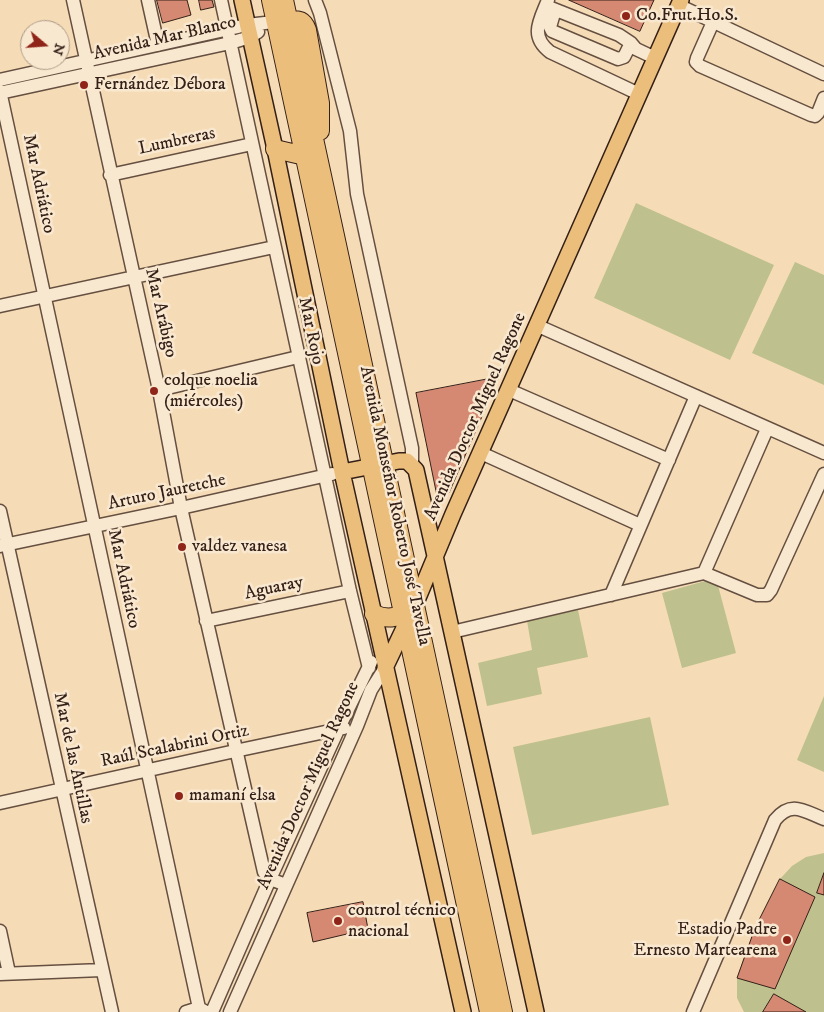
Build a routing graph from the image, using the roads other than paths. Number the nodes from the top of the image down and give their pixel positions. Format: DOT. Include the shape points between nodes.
graph roads {
  1 [pos="73,0"];
  2 [pos="148,0"];
  3 [pos="221,0"];
  4 [pos="242,0"];
  5 [pos="271,0"];
  6 [pos="284,0"];
  7 [pos="315,0"];
  8 [pos="680,3"];
  9 [pos="550,5"];
  10 [pos="282,21"];
  11 [pos="713,22"];
  12 [pos="227,30"];
  13 [pos="249,31"];
  14 [pos="230,43"];
  15 [pos="631,43"];
  16 [pos="158,45"];
  17 [pos="655,58"];
  18 [pos="87,68"];
  19 [pos="824,74"];
  20 [pos="0,80"];
  21 [pos="0,93"];
  22 [pos="639,94"];
  23 [pos="824,98"];
  24 [pos="252,144"];
  25 [pos="275,149"];
  26 [pos="312,157"];
  27 [pos="110,175"];
  28 [pos="274,247"];
  29 [pos="134,276"];
  30 [pos="44,296"];
  31 [pos="0,306"];
  32 [pos="536,325"];
  33 [pos="298,357"];
  34 [pos="159,390"];
  35 [pos="509,390"];
  36 [pos="696,396"];
  37 [pos="767,428"];
  38 [pos="480,453"];
  39 [pos="824,453"];
  40 [pos="668,460"];
  41 [pos="378,465"];
  42 [pos="412,465"];
  43 [pos="342,472"];
  44 [pos="824,474"];
  45 [pos="324,476"];
  46 [pos="181,508"];
  47 [pos="0,511"];
  48 [pos="453,514"];
  49 [pos="427,517"];
  50 [pos="640,525"];
  51 [pos="94,527"];
  52 [pos="4,545"];
  53 [pos="436,558"];
  54 [pos="704,572"];
  55 [pos="350,591"];
  56 [pos="611,596"];
  57 [pos="374,614"];
  58 [pos="408,615"];
  59 [pos="206,621"];
  60 [pos="452,632"];
  61 [pos="379,640"];
  62 [pos="369,668"];
  63 [pos="385,668"];
  64 [pos="357,726"];
  65 [pos="338,730"];
  66 [pos="235,751"];
  67 [pos="148,772"];
  68 [pos="61,789"];
  69 [pos="0,803"];
  70 [pos="824,819"];
  71 [pos="270,879"];
  72 [pos="286,885"];
  73 [pos="0,931"];
  74 [pos="102,970"];
  75 [pos="5,974"];
  76 [pos="203,1010"];
  77 [pos="112,1012"];
  78 [pos="186,1012"];
  79 [pos="212,1012"];
  80 [pos="230,1012"];
  81 [pos="463,1012"];
  82 [pos="489,1012"];
  83 [pos="503,1012"];
  84 [pos="536,1012"];
  85 [pos="693,1012"];
  1 -- 18 [label="street, Mar Arábigo"];
  2 -- 16 [label="street"];
  3 -- 12 [label="street, Mar Rojo"];
  4 -- 13 [label="main road"];
  5 -- 10 [label="highway, Avenida Monseñor Roberto José Tavella"];
  6 -- 10 [label="highway, Avenida Monseñor Roberto José Tavella"];
  7 -- 42 [label="street" via="350,131 357,194 412,448"];
  8 -- 11 [label="street"];
  8 -- 17 [label="main road, Avenida Doctor Miguel Ragone"];
  9 -- 15 [label="street"];
  9 -- 15 [label="street" via="552,31 618,59 624,57"];
  9 -- 22 [label="street" via="538,25 539,41 544,47"];
  10 -- 13 [label="street, Avenida Mar Blanco"];
  10 -- 26 [label="highway, Avenida Monseñor Roberto José Tavella"];
  10 -- 26 [label="highway" via="302,21 308,30 320,103"];
  11 -- 19 [label="street"];
  11 -- 23 [label="street" via="697,58 700,66 811,116 818,112"];
  12 -- 13 [label="street, Avenida Mar Blanco"];
  12 -- 14 [label="street, Mar Rojo"];
  12 -- 16 [label="street, Avenida Mar Blanco"];
  13 -- 14 [label="street, Avenida Mar Blanco"];
  13 -- 25 [label="main road"];
  14 -- 18 [label="street, Avenida Mar Blanco"];
  14 -- 24 [label="street, Mar Rojo"];
  15 -- 17 [label="street"];
  16 -- 18 [label="street, Avenida Mar Blanco"];
  17 -- 22 [label="main road, Avenida Doctor Miguel Ragone"];
  18 -- 20 [label="street, Avenida Mar Blanco"];
  18 -- 21 [label="street, Avenida Mar Blanco"];
  18 -- 27 [label="street, Mar Arábigo"];
  21 -- 30 [label="street, Mar Adriático"];
  22 -- 32 [label="main road, Avenida Doctor Miguel Ragone"];
  24 -- 27 [label="street, Lumbreras"];
  24 -- 28 [label="street, Mar Rojo"];
  25 -- 26 [label="highway"];
  25 -- 43 [label="main road"];
  26 -- 41 [label="highway, Avenida Monseñor Roberto José Tavella"];
  27 -- 29 [label="street, Mar Arábigo"];
  28 -- 29 [label="street"];
  28 -- 33 [label="street, Mar Rojo"];
  29 -- 30 [label="street"];
  29 -- 34 [label="street, Mar Arábigo"];
  30 -- 31 [label="street"];
  30 -- 51 [label="street, Mar Adriático"];
  32 -- 35 [label="main road, Avenida Doctor Miguel Ragone"];
  32 -- 36 [label="street"];
  33 -- 34 [label="street"];
  33 -- 45 [label="street, Mar Rojo"];
  34 -- 46 [label="street, Mar Arábigo"];
  35 -- 38 [label="main road, Avenida Doctor Miguel Ragone"];
  35 -- 40 [label="street"];
  36 -- 37 [label="street"];
  36 -- 40 [label="street"];
  37 -- 39 [label="street"];
  37 -- 54 [label="street"];
  38 -- 48 [label="main road, Avenida Doctor Miguel Ragone"];
  38 -- 50 [label="street"];
  40 -- 50 [label="street"];
  41 -- 42 [label="main road" via="406,461"];
  41 -- 43 [label="main road"];
  41 -- 58 [label="highway, Avenida Monseñor Roberto José Tavella"];
  42 -- 49 [label="main road"];
  43 -- 45 [label="street, Arturo Jauretche"];
  43 -- 57 [label="main road"];
  44 -- 54 [label="street" via="767,595 757,595"];
  45 -- 46 [label="street, Arturo Jauretche"];
  45 -- 55 [label="street, Mar Rojo"];
  46 -- 51 [label="street, Arturo Jauretche"];
  46 -- 59 [label="street, Mar Arábigo"];
  47 -- 52 [label="street, Mar de las Antillas"];
  48 -- 49 [label="main road" via="444,521"];
  48 -- 53 [label="main road, Avenida Doctor Miguel Ragone"];
  49 -- 53 [label="main road"];
  50 -- 56 [label="street"];
  51 -- 52 [label="street, Arturo Jauretche"];
  51 -- 67 [label="street, Mar Adriático"];
  52 -- 68 [label="street, Mar de las Antillas"];
  53 -- 58 [label="main road, Avenida Doctor Miguel Ragone"];
  53 -- 60 [label="main road"];
  54 -- 56 [label="street"];
  55 -- 59 [label="street, Aguaray"];
  55 -- 62 [label="street, Mar Rojo"];
  56 -- 60 [label="street"];
  57 -- 58 [label="highway" via="388,618"];
  57 -- 61 [label="main road"];
  58 -- 63 [label="main road, Avenida Doctor Miguel Ragone"];
  58 -- 82 [label="highway, Avenida Monseñor Roberto José Tavella"];
  58 -- 83 [label="highway, Avenida Monseñor Roberto José Tavella"];
  59 -- 66 [label="street, Mar Arábigo"];
  60 -- 84 [label="main road"];
  61 -- 62 [label="street, Avenida Doctor Miguel Ragone"];
  61 -- 63 [label="main road"];
  62 -- 65 [label="street, Avenida Doctor Miguel Ragone"];
  63 -- 64 [label="street, Avenida Doctor Miguel Ragone" via="371,690"];
  63 -- 81 [label="main road"];
  64 -- 65 [label="street, Raúl Scalabrini Ortiz"];
  64 -- 72 [label="street, Avenida Doctor Miguel Ragone"];
  65 -- 66 [label="street, Raúl Scalabrini Ortiz"];
  65 -- 71 [label="street, Avenida Doctor Miguel Ragone"];
  66 -- 67 [label="street, Raúl Scalabrini Ortiz"];
  66 -- 71 [label="street, Mar Arábigo" via="264,872"];
  67 -- 68 [label="street, Raúl Scalabrini Ortiz"];
  67 -- 76 [label="street, Mar Adriático"];
  68 -- 69 [label="street, Raúl Scalabrini Ortiz"];
  68 -- 74 [label="street, Mar de las Antillas"];
  70 -- 85 [label="street" via="801,809 787,808 775,820"];
  71 -- 72 [label="street"];
  71 -- 79 [label="street, Avenida Doctor Miguel Ragone"];
  72 -- 80 [label="street, Avenida Doctor Miguel Ragone"];
  73 -- 75 [label="street"];
  74 -- 75 [label="street"];
  74 -- 77 [label="street, Mar de las Antillas"];
  76 -- 78 [label="street"];
}
